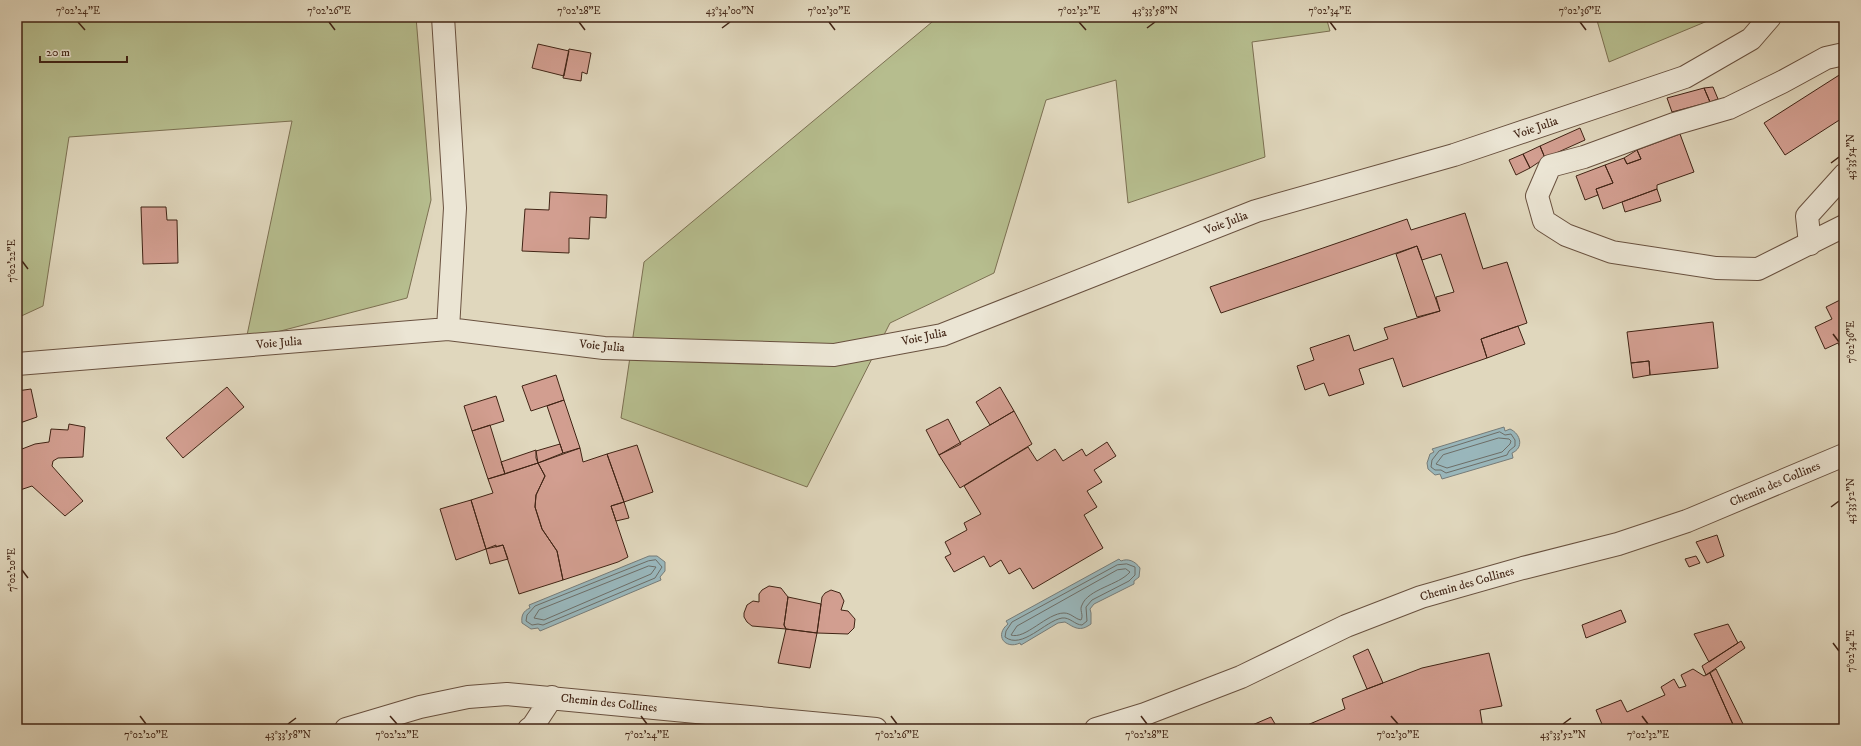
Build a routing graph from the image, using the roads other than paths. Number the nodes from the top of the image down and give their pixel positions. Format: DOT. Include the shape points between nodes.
graph roads {
  1 [pos="444,17"];
  2 [pos="1770,17"];
  3 [pos="1844,54"];
  4 [pos="1844,175"];
  5 [pos="1844,226"];
  6 [pos="1810,244"];
  7 [pos="448,329"];
  8 [pos="17,364"];
  9 [pos="1844,455"];
  10 [pos="552,697"];
  11 [pos="346,729"];
  12 [pos="529,729"];
  13 [pos="876,729"];
  14 [pos="1096,729"];
  1 -- 7 [label="street" via="455,208"];
  2 -- 7 [label="street, Voie Julia" via="1751,39 1685,77 1454,155 1256,211 942,335 834,355 604,348"];
  3 -- 6 [label="street" via="1826,58 1729,108 1550,166 1537,196 1544,221 1566,235 1612,252 1716,268 1758,269"];
  4 -- 6 [label="street" via="1807,216"];
  5 -- 6 [label="street"];
  7 -- 8 [label="street, Voie Julia"];
  9 -- 14 [label="street, Chemin des Collines" via="1687,521 1618,544 1421,597 1346,626 1241,677 1146,714"];
  10 -- 11 [label="street, Chemin des Collines" via="507,694 468,697 420,707"];
  10 -- 12 [label="street"];
  10 -- 13 [label="street, Chemin des Collines"];
}
